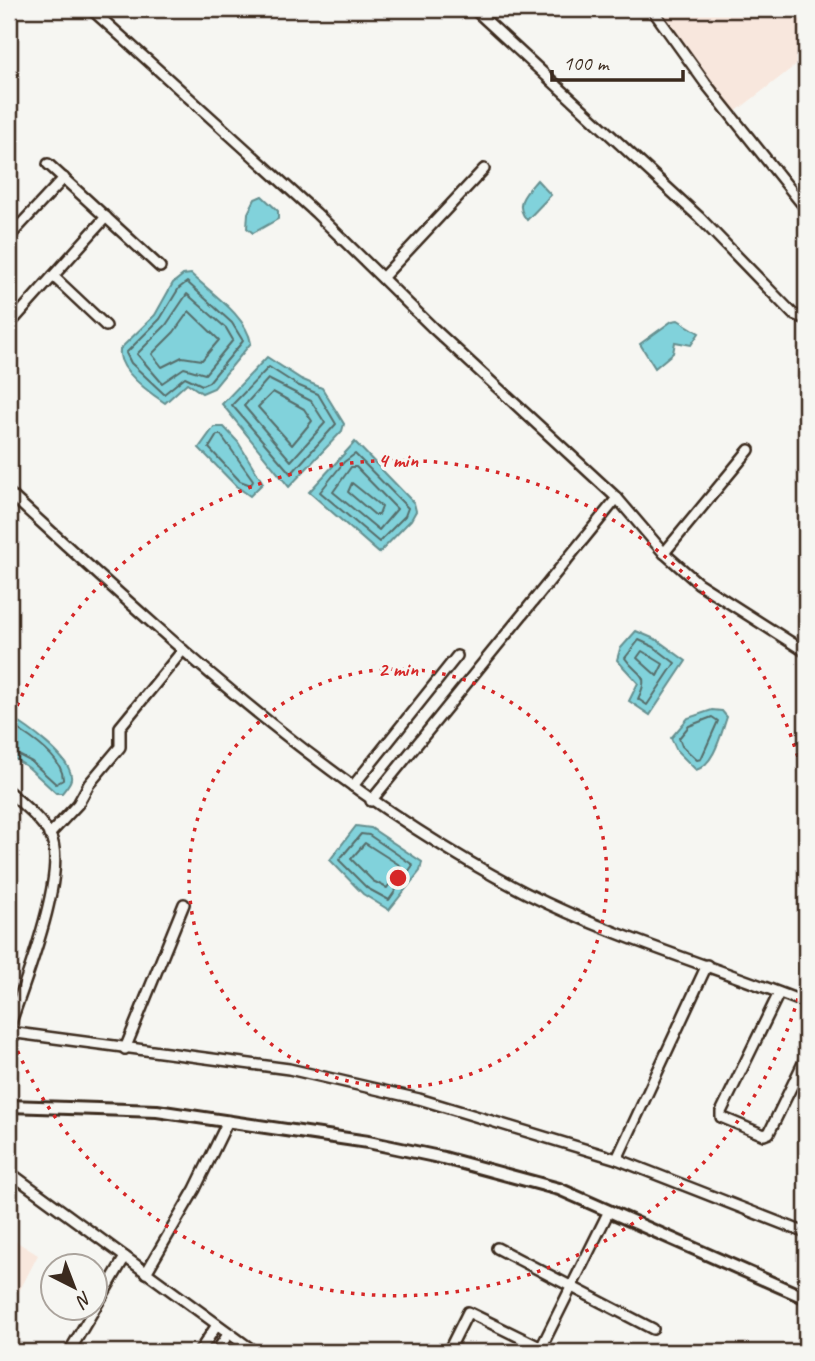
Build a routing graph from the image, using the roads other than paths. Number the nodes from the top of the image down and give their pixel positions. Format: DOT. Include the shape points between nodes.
graph roads {
  1 [pos="91,9"];
  2 [pos="474,9"];
  3 [pos="652,9"];
  4 [pos="48,163"];
  5 [pos="484,169"];
  6 [pos="64,177"];
  7 [pos="806,209"];
  8 [pos="106,217"];
  9 [pos="9,237"];
  10 [pos="160,267"];
  11 [pos="53,276"];
  12 [pos="383,277"];
  13 [pos="806,319"];
  14 [pos="9,325"];
  15 [pos="106,326"];
  16 [pos="749,450"];
  17 [pos="9,493"];
  18 [pos="617,498"];
  19 [pos="664,553"];
  20 [pos="183,650"];
  21 [pos="806,652"];
  22 [pos="457,656"];
  23 [pos="353,786"];
  24 [pos="9,792"];
  25 [pos="372,801"];
  26 [pos="49,835"];
  27 [pos="184,904"];
  28 [pos="707,965"];
  29 [pos="779,993"];
  30 [pos="806,1003"];
  31 [pos="9,1030"];
  32 [pos="125,1049"];
  33 [pos="806,1057"];
  34 [pos="9,1106"];
  35 [pos="228,1121"];
  36 [pos="617,1159"];
  37 [pos="9,1172"];
  38 [pos="609,1211"];
  39 [pos="806,1233"];
  40 [pos="497,1248"];
  41 [pos="125,1258"];
  42 [pos="146,1273"];
  43 [pos="572,1287"];
  44 [pos="806,1298"];
  45 [pos="217,1325"];
  46 [pos="653,1329"];
  47 [pos="229,1334"];
  48 [pos="543,1351"];
  49 [pos="69,1352"];
  50 [pos="199,1352"];
  51 [pos="216,1352"];
  52 [pos="255,1352"];
  53 [pos="448,1352"];
  1 -- 12 [label="street"];
  2 -- 13 [label="street" via="699,217 793,314"];
  3 -- 7 [label="street"];
  4 -- 6 [label="street"];
  5 -- 12 [label="street"];
  6 -- 8 [label="street"];
  6 -- 9 [label="street"];
  8 -- 10 [label="street"];
  8 -- 11 [label="street"];
  11 -- 14 [label="street"];
  11 -- 15 [label="street"];
  12 -- 18 [label="street"];
  16 -- 19 [label="street"];
  17 -- 20 [label="street"];
  18 -- 19 [label="street"];
  18 -- 25 [label="street"];
  19 -- 21 [label="street" via="698,583"];
  20 -- 23 [label="street"];
  20 -- 26 [label="street" via="120,727 120,747"];
  22 -- 23 [label="street"];
  23 -- 25 [label="street"];
  24 -- 26 [label="street"];
  25 -- 28 [label="street" via="523,891 574,916"];
  26 -- 31 [label="street" via="53,883"];
  27 -- 32 [label="street"];
  28 -- 29 [label="street"];
  28 -- 36 [label="street"];
  29 -- 30 [label="street"];
  29 -- 33 [label="street" via="721,1117 769,1133"];
  31 -- 32 [label="street"];
  32 -- 36 [label="street" via="326,1077 419,1099"];
  34 -- 35 [label="street" via="146,1110"];
  35 -- 38 [label="street" via="444,1158 559,1189"];
  35 -- 42 [label="street"];
  36 -- 39 [label="street"];
  37 -- 41 [label="street"];
  38 -- 43 [label="street"];
  38 -- 44 [label="street"];
  40 -- 43 [label="street"];
  41 -- 42 [label="street"];
  41 -- 49 [label="street"];
  42 -- 45 [label="street"];
  43 -- 46 [label="street"];
  43 -- 48 [label="street"];
  45 -- 47 [label="street"];
  45 -- 50 [label="street"];
  47 -- 51 [label="street"];
  47 -- 52 [label="street"];
  48 -- 53 [label="street" via="468,1312"];
}
